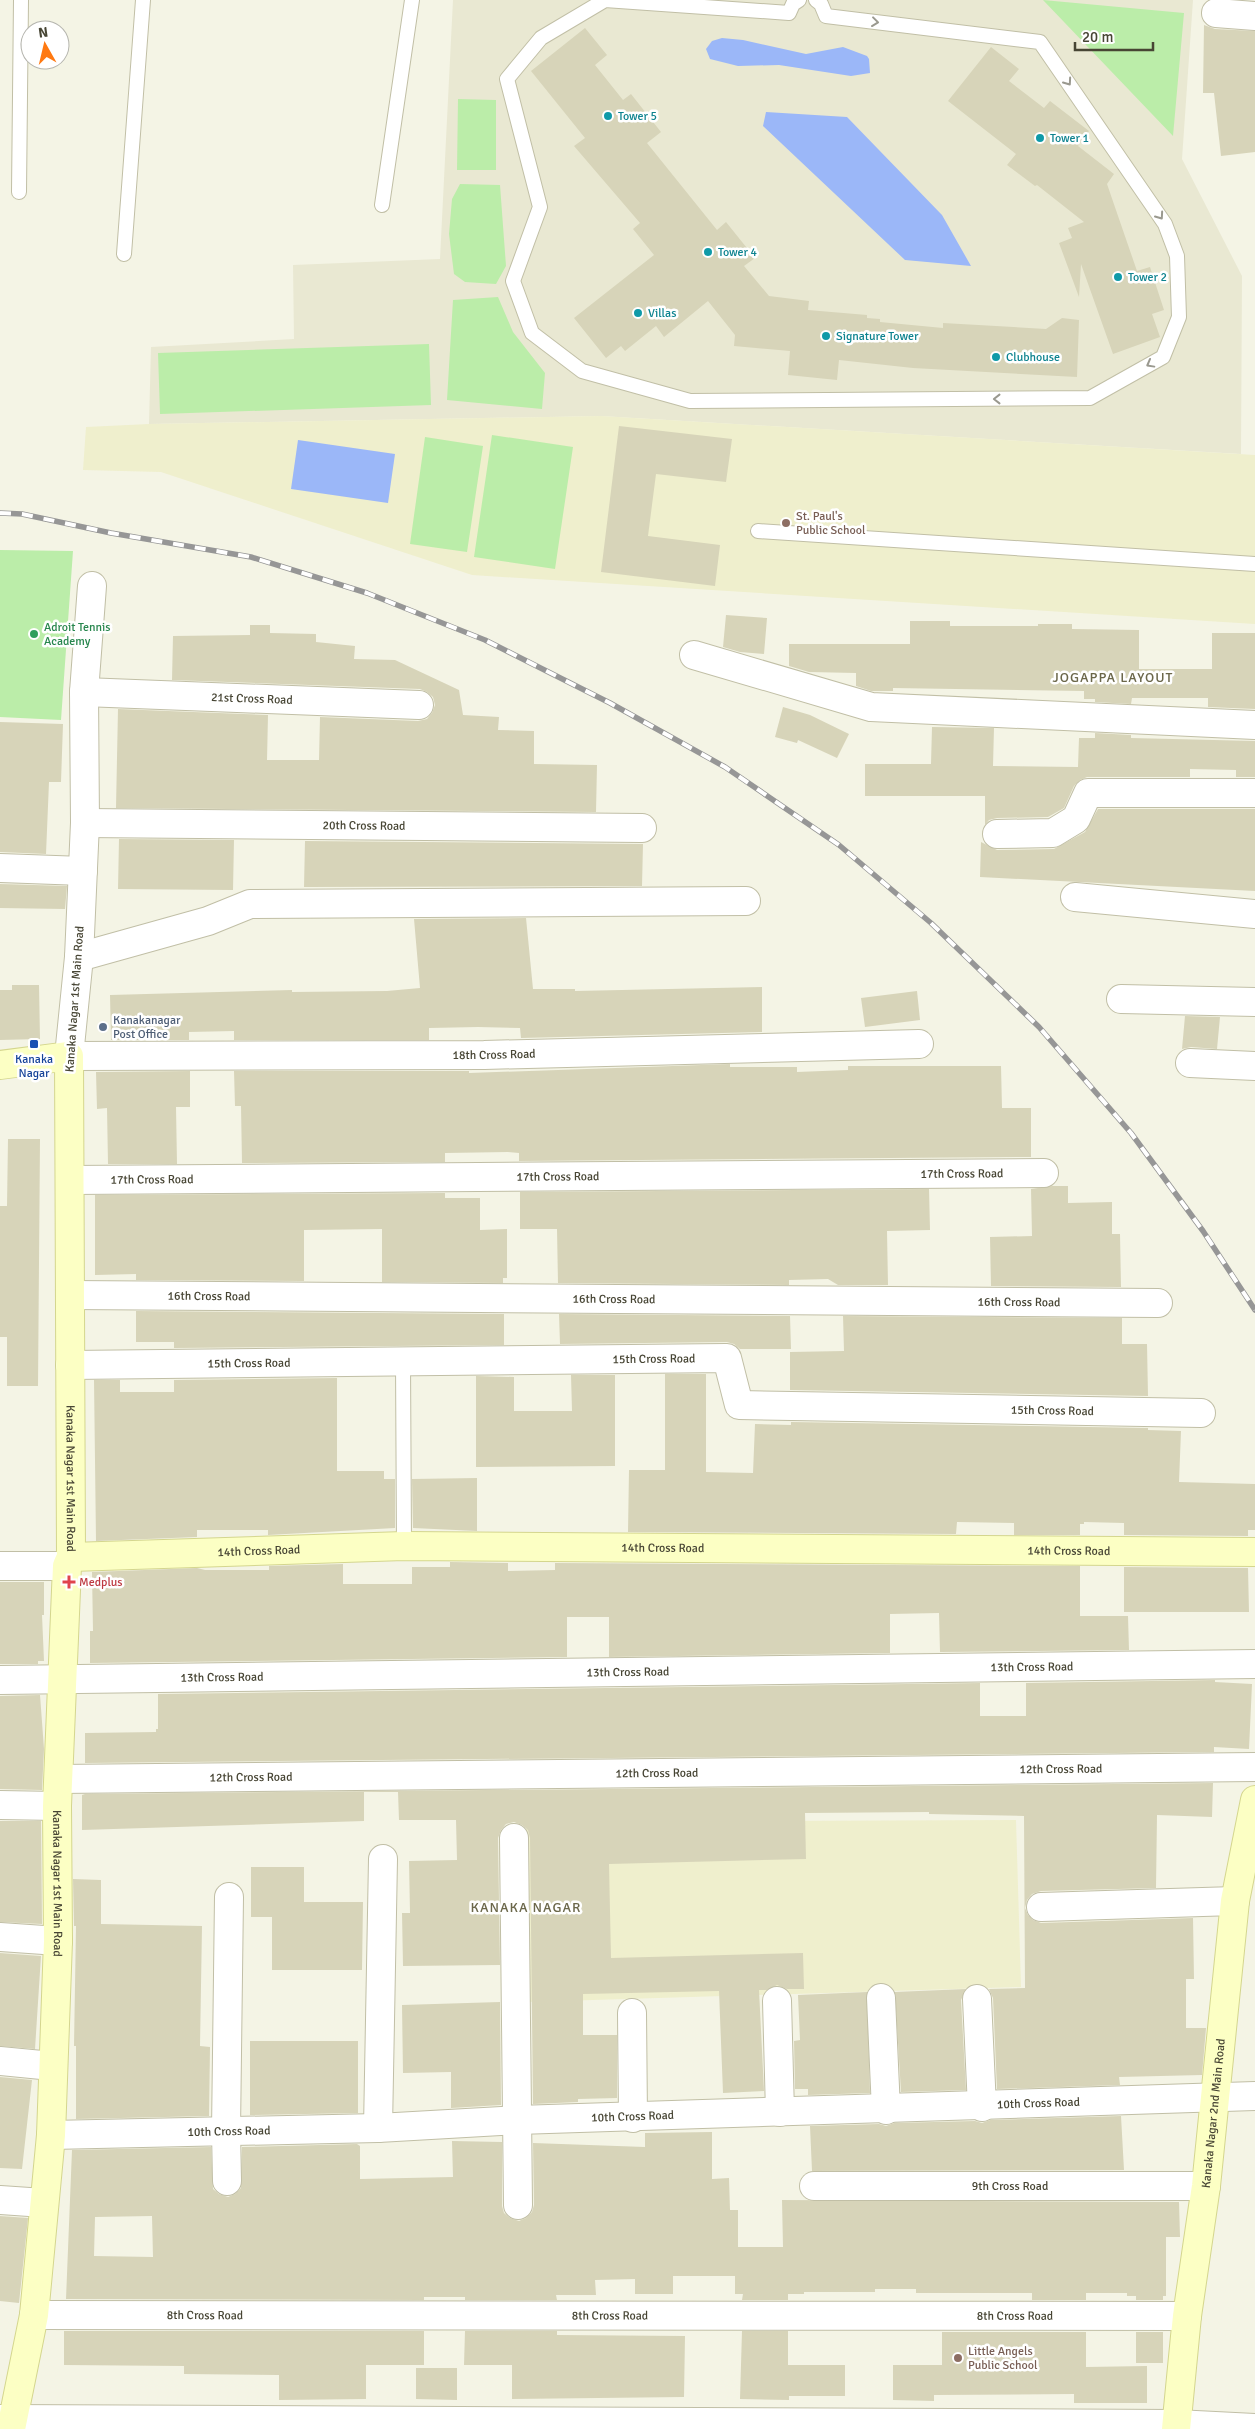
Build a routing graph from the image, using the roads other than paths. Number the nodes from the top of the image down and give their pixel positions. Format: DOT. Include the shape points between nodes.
graph roads {
  1 [pos="21,0"];
  2 [pos="142,0"];
  3 [pos="412,0"];
  4 [pos="799,0"];
  5 [pos="816,0"];
  6 [pos="1216,14"];
  7 [pos="1255,16"];
  8 [pos="19,192"];
  9 [pos="382,205"];
  10 [pos="124,254"];
  11 [pos="758,531"];
  12 [pos="1255,564"];
  13 [pos="92,586"];
  14 [pos="694,655"];
  15 [pos="84,692"];
  16 [pos="419,706"];
  17 [pos="1255,725"];
  18 [pos="1255,793"];
  19 [pos="85,823"];
  20 [pos="642,828"];
  21 [pos="997,834"];
  22 [pos="0,868"];
  23 [pos="83,870"];
  24 [pos="1075,897"];
  25 [pos="746,901"];
  26 [pos="1255,914"];
  27 [pos="79,957"];
  28 [pos="1121,999"];
  29 [pos="1255,1002"];
  30 [pos="918,1044"];
  31 [pos="69,1056"];
  32 [pos="1190,1063"];
  33 [pos="0,1065"];
  34 [pos="1255,1066"];
  35 [pos="1044,1174"];
  36 [pos="70,1180"];
  37 [pos="70,1295"];
  38 [pos="1158,1303"];
  39 [pos="403,1361"];
  40 [pos="70,1365"];
  41 [pos="1201,1413"];
  42 [pos="404,1546"];
  43 [pos="1255,1552"];
  44 [pos="69,1561"];
  45 [pos="0,1566"];
  46 [pos="1255,1664"];
  47 [pos="63,1679"];
  48 [pos="0,1680"];
  49 [pos="1255,1767"];
  50 [pos="59,1779"];
  51 [pos="1255,1800"];
  52 [pos="0,1805"];
  53 [pos="57,1806"];
  54 [pos="514,1838"];
  55 [pos="383,1859"];
  56 [pos="229,1896"];
  57 [pos="1235,1901"];
  58 [pos="1042,1907"];
  59 [pos="0,1937"];
  60 [pos="58,1941"];
  61 [pos="881,1998"];
  62 [pos="977,1999"];
  63 [pos="777,2001"];
  64 [pos="632,2013"];
  65 [pos="0,2061"];
  66 [pos="52,2066"];
  67 [pos="1214,2096"];
  68 [pos="1255,2096"];
  69 [pos="982,2106"];
  70 [pos="886,2110"];
  71 [pos="780,2112"];
  72 [pos="633,2118"];
  73 [pos="518,2120"];
  74 [pos="378,2128"];
  75 [pos="226,2131"];
  76 [pos="51,2135"];
  77 [pos="228,2181"];
  78 [pos="814,2186"];
  79 [pos="1206,2186"];
  80 [pos="0,2200"];
  81 [pos="44,2203"];
  82 [pos="518,2205"];
  83 [pos="34,2315"];
  84 [pos="1187,2316"];
  85 [pos="8,2423"];
  86 [pos="1176,2426"];
  87 [pos="1255,2428"];
  1 -- 8 [label="lane"];
  2 -- 10 [label="lane"];
  3 -- 9 [label="lane"];
  5 -- 4 [label="lane, one-way" via="826,16 1040,42 1166,224 1177,256 1178,316 1163,357 1090,398 690,401 582,371 532,333 513,281 540,207 507,79 541,38 605,0 789,13"];
  6 -- 7 [label="street"];
  11 -- 12 [label="lane"];
  13 -- 15 [label="street, Kanaka Nagar 1st Main Road"];
  14 -- 17 [label="street" via="871,707"];
  15 -- 16 [label="street, 21st Cross Road"];
  15 -- 19 [label="street, Kanaka Nagar 1st Main Road"];
  18 -- 21 [label="street" via="1088,793 1076,819 1054,833"];
  19 -- 20 [label="street, 20th Cross Road"];
  19 -- 23 [label="street, Kanaka Nagar 1st Main Road"];
  22 -- 23 [label="street"];
  23 -- 27 [label="street, Kanaka Nagar 1st Main Road"];
  24 -- 26 [label="street"];
  25 -- 27 [label="street" via="250,904 208,921"];
  27 -- 31 [label="street, Kanaka Nagar 1st Main Road"];
  28 -- 29 [label="street"];
  30 -- 31 [label="street, 18th Cross Road" via="484,1055"];
  31 -- 33 [label="street"];
  31 -- 36 [label="street, Kanaka Nagar 1st Main Road"];
  32 -- 34 [label="street"];
  35 -- 36 [label="street, 17th Cross Road"];
  36 -- 37 [label="street, Kanaka Nagar 1st Main Road"];
  37 -- 38 [label="street, 16th Cross Road"];
  37 -- 40 [label="street, Kanaka Nagar 1st Main Road"];
  39 -- 40 [label="street, 15th Cross Road"];
  39 -- 41 [label="street, 15th Cross Road" via="727,1358 739,1405"];
  39 -- 42 [label="lane"];
  40 -- 44 [label="street, Kanaka Nagar 1st Main Road"];
  42 -- 43 [label="street, 14th Cross Road"];
  42 -- 44 [label="street, 14th Cross Road"];
  44 -- 45 [label="street"];
  44 -- 47 [label="street, Kanaka Nagar 1st Main Road"];
  46 -- 47 [label="street, 13th Cross Road"];
  47 -- 48 [label="street, 13th Cross Road"];
  47 -- 50 [label="street, Kanaka Nagar 1st Main Road"];
  49 -- 50 [label="street, 12th Cross Road"];
  50 -- 53 [label="street, Kanaka Nagar 1st Main Road"];
  51 -- 57 [label="street, Kanaka Nagar 2nd Main Road"];
  52 -- 53 [label="street"];
  53 -- 60 [label="street, Kanaka Nagar 1st Main Road"];
  54 -- 73 [label="street"];
  55 -- 74 [label="street"];
  56 -- 75 [label="street"];
  57 -- 58 [label="street"];
  57 -- 67 [label="street, Kanaka Nagar 2nd Main Road"];
  59 -- 60 [label="street"];
  60 -- 66 [label="street, Kanaka Nagar 1st Main Road"];
  61 -- 70 [label="street"];
  62 -- 69 [label="street"];
  63 -- 71 [label="street"];
  64 -- 72 [label="street"];
  65 -- 66 [label="street"];
  66 -- 76 [label="street, Kanaka Nagar 1st Main Road"];
  67 -- 68 [label="street, 10th Cross Road"];
  67 -- 69 [label="street, 10th Cross Road"];
  67 -- 79 [label="street, Kanaka Nagar 2nd Main Road"];
  69 -- 70 [label="street, 10th Cross Road"];
  70 -- 71 [label="street, 10th Cross Road"];
  71 -- 72 [label="street, 10th Cross Road"];
  72 -- 73 [label="street, 10th Cross Road"];
  73 -- 74 [label="street, 10th Cross Road"];
  73 -- 82 [label="street"];
  74 -- 75 [label="street, 10th Cross Road"];
  75 -- 76 [label="street, 10th Cross Road"];
  75 -- 77 [label="street"];
  76 -- 81 [label="street, Kanaka Nagar 1st Main Road"];
  78 -- 79 [label="street, 9th Cross Road"];
  79 -- 84 [label="street, Kanaka Nagar 2nd Main Road"];
  80 -- 81 [label="street"];
  81 -- 83 [label="street, Kanaka Nagar 1st Main Road"];
  83 -- 84 [label="street, 8th Cross Road"];
  83 -- 85 [label="street, Kanaka Nagar 1st Main Road"];
  84 -- 86 [label="street, Kanaka Nagar 2nd Main Road"];
  85 -- 86 [label="street"];
  86 -- 87 [label="street"];
}
